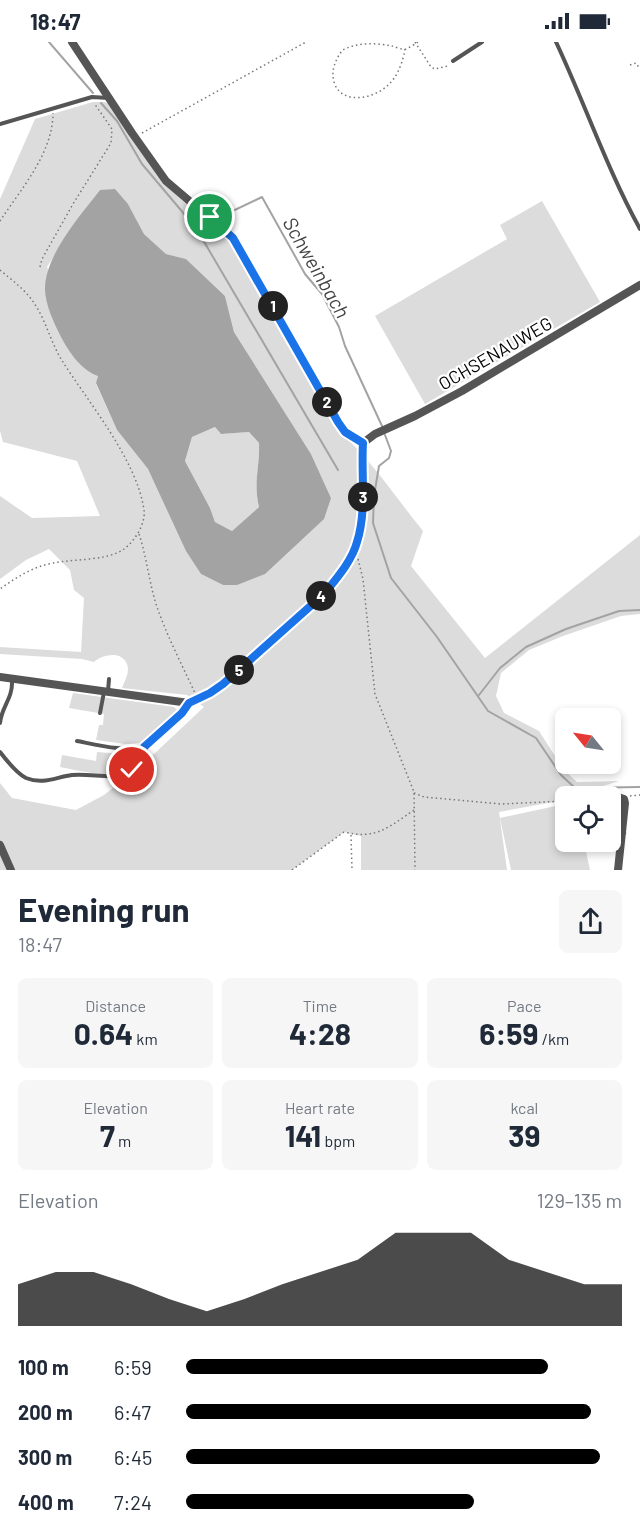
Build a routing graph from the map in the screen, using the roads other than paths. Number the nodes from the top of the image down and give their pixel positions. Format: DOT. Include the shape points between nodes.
graph roads {
  1 [pos="72,42"];
  2 [pos="482,42"];
  3 [pos="556,42"];
  4 [pos="453,61"];
  5 [pos="110,98"];
  6 [pos="0,124"];
  7 [pos="640,229"];
  8 [pos="640,285"];
  9 [pos="363,443"];
  10 [pos="0,677"];
  11 [pos="109,678"];
  12 [pos="12,679"];
  13 [pos="106,691"];
  14 [pos="189,703"];
  15 [pos="100,713"];
  16 [pos="0,723"];
  17 [pos="78,741"];
  18 [pos="144,747"];
  19 [pos="0,752"];
  20 [pos="621,798"];
  21 [pos="622,833"];
  22 [pos="0,845"];
  23 [pos="11,870"];
  24 [pos="618,870"];
  1 -- 5 [label="street"];
  2 -- 4 [label="lane"];
  3 -- 7 [label="lane" via="583,99 604,158"];
  5 -- 6 [label="lane" via="89,98"];
  5 -- 9 [label="street" via="166,181 233,238 338,422 345,432"];
  8 -- 9 [label="street, OCHSENAUWEG" via="462,391"];
  9 -- 14 [label="street" via="357,544 335,579 324,594 223,684"];
  10 -- 12 [label="street"];
  11 -- 13 [label="lane"];
  12 -- 13 [label="street"];
  12 -- 16 [label="lane" via="12,695"];
  13 -- 14 [label="street"];
  13 -- 15 [label="lane"];
  14 -- 18 [label="lane"];
  17 -- 18 [label="lane" via="119,749"];
  18 -- 19 [label="lane" via="138,765 125,774 71,775 50,781 24,777"];
  20 -- 21 [label="street" via="626,803"];
  21 -- 24 [label="street"];
  22 -- 23 [label="street"];
}
